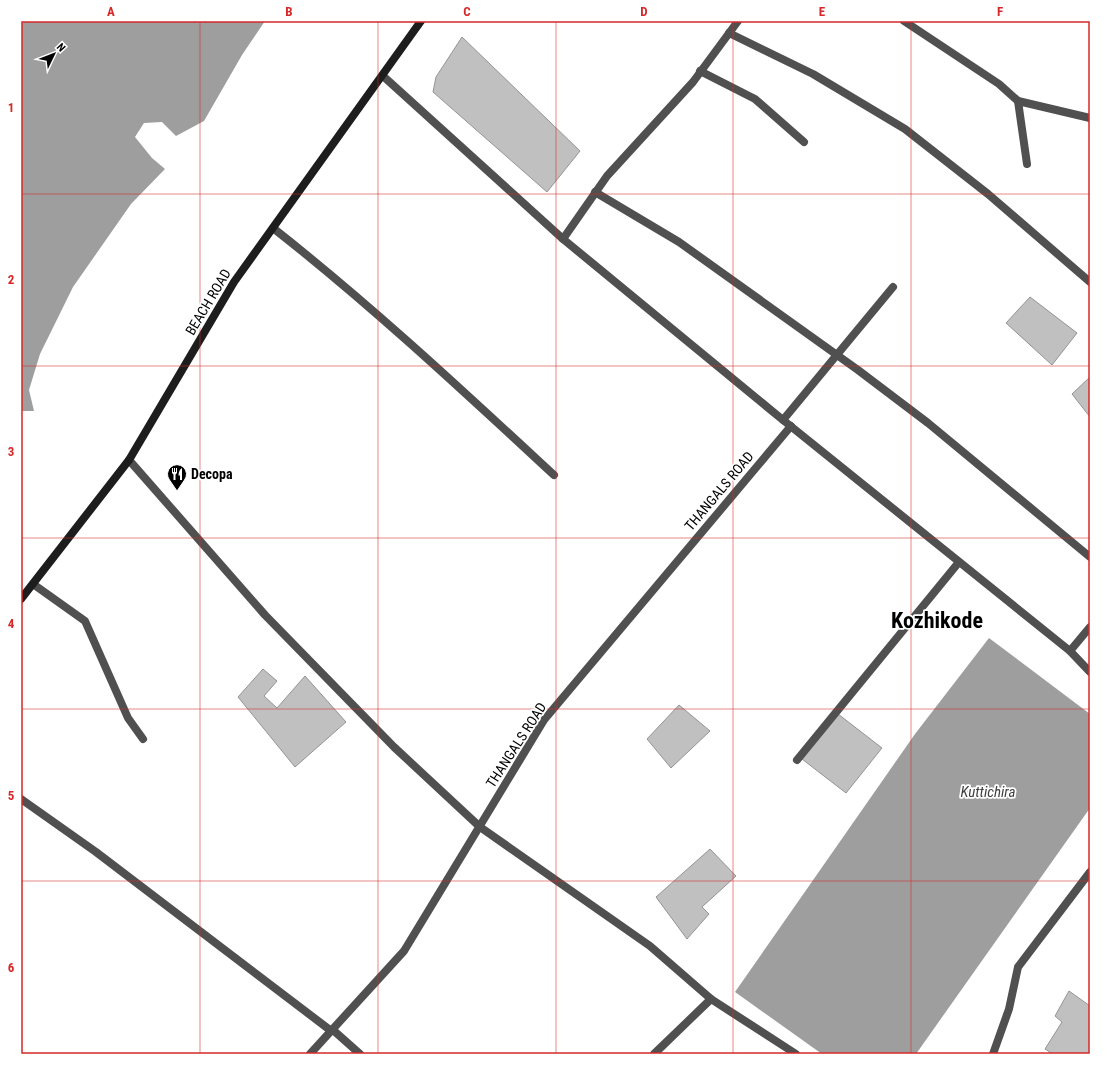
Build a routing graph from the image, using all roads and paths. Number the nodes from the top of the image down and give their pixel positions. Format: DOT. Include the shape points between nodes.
graph roads {
  1 [pos="421,21"];
  2 [pos="738,21"];
  3 [pos="904,21"];
  4 [pos="729,32"];
  5 [pos="700,71"];
  6 [pos="383,76"];
  7 [pos="1018,101"];
  8 [pos="1090,118"];
  9 [pos="804,142"];
  10 [pos="1028,164"];
  11 [pos="595,192"];
  12 [pos="273,228"];
  13 [pos="563,239"];
  14 [pos="1090,282"];
  15 [pos="893,287"];
  16 [pos="836,355"];
  17 [pos="783,420"];
  18 [pos="791,426"];
  19 [pos="128,460"];
  20 [pos="554,475"];
  21 [pos="1090,557"];
  22 [pos="959,562"];
  23 [pos="33,584"];
  24 [pos="21,599"];
  25 [pos="1090,627"];
  26 [pos="1070,651"];
  27 [pos="1090,672"];
  28 [pos="143,739"];
  29 [pos="797,760"];
  30 [pos="21,799"];
  31 [pos="480,827"];
  32 [pos="1090,872"];
  33 [pos="711,999"];
  34 [pos="333,1030"];
  35 [pos="310,1054"];
  36 [pos="360,1054"];
  37 [pos="654,1054"];
  38 [pos="796,1054"];
  39 [pos="993,1054"];
  1 -- 6 [label="main road, BEACH ROAD"];
  2 -- 4 [label="street"];
  3 -- 7 [label="street" via="999,84"];
  4 -- 5 [label="street"];
  4 -- 14 [label="street" via="813,74 905,129 988,194"];
  5 -- 9 [label="street" via="755,99"];
  5 -- 11 [label="street"];
  6 -- 12 [label="main road, BEACH ROAD"];
  6 -- 13 [label="street"];
  7 -- 8 [label="street"];
  7 -- 10 [label="street"];
  11 -- 13 [label="street"];
  11 -- 16 [label="street" via="679,242"];
  12 -- 19 [label="main road, BEACH ROAD" via="234,282"];
  12 -- 20 [label="street" via="331,273 434,363"];
  13 -- 17 [label="street"];
  15 -- 16 [label="street"];
  16 -- 17 [label="street"];
  16 -- 21 [label="street" via="928,423"];
  17 -- 18 [label="street"];
  18 -- 22 [label="street"];
  18 -- 31 [label="street, THANGALS ROAD" via="544,720"];
  19 -- 23 [label="main road, BEACH ROAD"];
  19 -- 31 [label="street" via="265,615 394,747"];
  22 -- 26 [label="street"];
  22 -- 29 [label="street"];
  23 -- 24 [label="main road, BEACH ROAD"];
  23 -- 28 [label="street" via="85,621 128,718"];
  25 -- 26 [label="street"];
  26 -- 27 [label="street"];
  30 -- 34 [label="street" via="96,852"];
  31 -- 33 [label="street" via="650,946"];
  31 -- 34 [label="street, THANGALS ROAD" via="404,951"];
  32 -- 39 [label="street" via="1018,967 1009,1009"];
  33 -- 37 [label="street"];
  33 -- 38 [label="street"];
  34 -- 35 [label="street, THANGALS ROAD"];
  34 -- 36 [label="street"];
}
